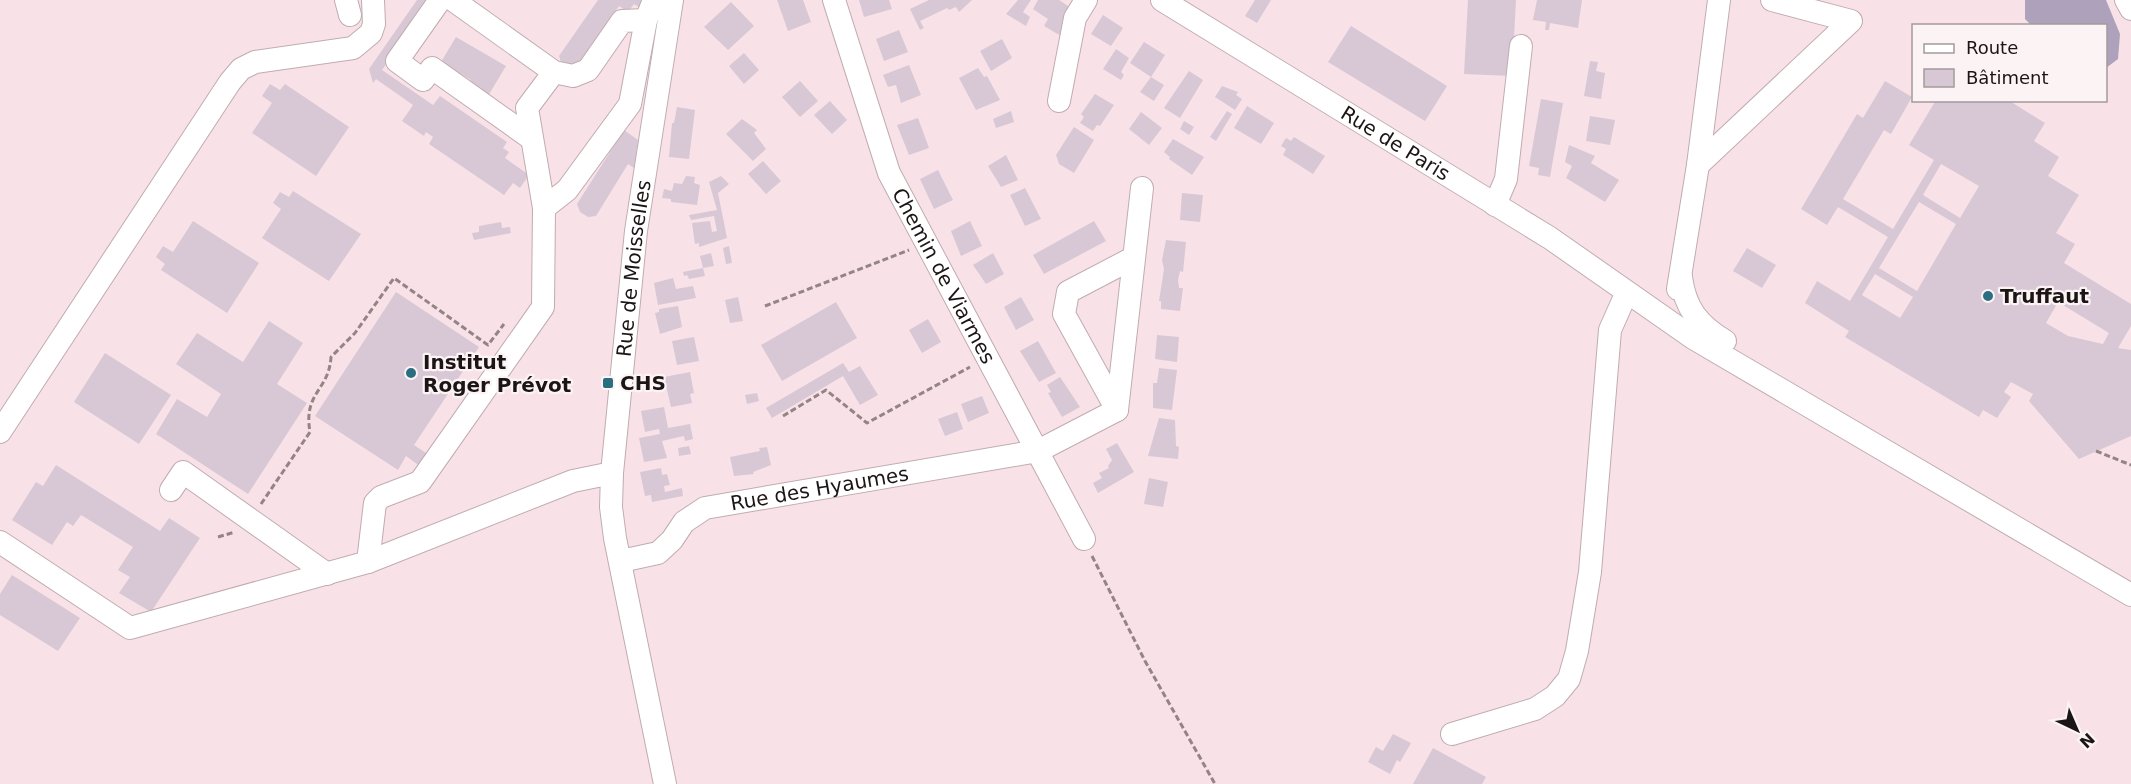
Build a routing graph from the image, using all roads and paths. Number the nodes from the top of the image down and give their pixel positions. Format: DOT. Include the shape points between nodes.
graph roads {
  1 [pos="373,0"];
  2 [pos="440,0"];
  3 [pos="453,0"];
  4 [pos="672,0"];
  5 [pos="834,0"];
  6 [pos="1086,0"];
  7 [pos="1162,0"];
  8 [pos="1719,0"];
  9 [pos="1772,0"];
  10 [pos="2126,0"];
  11 [pos="2131,9"];
  12 [pos="650,10"];
  13 [pos="1521,46"];
  14 [pos="554,72"];
  15 [pos="1059,101"];
  16 [pos="532,139"];
  17 [pos="1698,165"];
  18 [pos="1142,188"];
  19 [pos="1496,205"];
  20 [pos="544,208"];
  21 [pos="925,243"];
  22 [pos="1133,258"];
  23 [pos="1626,294"];
  24 [pos="765,306"];
  25 [pos="1687,321"];
  26 [pos="504,324"];
  27 [pos="987,358"];
  28 [pos="1117,410"];
  29 [pos="783,416"];
  30 [pos="0,432"];
  31 [pos="1038,451"];
  32 [pos="2097,451"];
  33 [pos="2131,465"];
  34 [pos="612,473"];
  35 [pos="171,490"];
  36 [pos="250,519"];
  37 [pos="218,537"];
  38 [pos="1084,538"];
  39 [pos="0,542"];
  40 [pos="621,561"];
  41 [pos="368,562"];
  42 [pos="327,573"];
  43 [pos="2131,583"];
  44 [pos="2131,596"];
  45 [pos="1452,734"];
  46 [pos="665,784"];
  47 [pos="1215,784"];
  1 -- 30 [label="street" via="371,33 353,48 255,62 241,69"];
  2 -- 16 [label="street" via="397,62 423,80 432,68"];
  3 -- 14 [label="street"];
  4 -- 34 [label="street, Rue de Moisselles" via="636,231"];
  5 -- 21 [label="street, Chemin de Viarmes" via="888,173"];
  6 -- 15 [label="street" via="1075,18"];
  7 -- 19 [label="street, Rue de Paris"];
  8 -- 17 [label="street"];
  9 -- 17 [label="street" via="1851,21"];
  10 -- 11 [label="street"];
  12 -- 14 [label="street" via="622,21 588,70 573,76"];
  12 -- 20 [label="street" via="630,104 567,190"];
  13 -- 19 [label="street" via="1506,179"];
  14 -- 16 [label="street" via="527,108"];
  16 -- 20 [label="street"];
  17 -- 25 [label="street" via="1681,277"];
  18 -- 22 [label="street"];
  19 -- 23 [label="street, Rue de Paris"];
  20 -- 41 [label="street" via="543,307 420,482 375,503"];
  21 -- 24 [label="path"];
  21 -- 27 [label="street, Chemin de Viarmes"];
  22 -- 28 [label="street"];
  22 -- 28 [label="street" via="1068,292 1064,314"];
  23 -- 25 [label="street, Rue de Paris"];
  23 -- 45 [label="street" via="1610,330 1590,572 1569,680 1555,696 1535,709"];
  25 -- 43 [label="street"];
  25 -- 44 [label="street" via="1693,338"];
  26 -- 36 [label="path" via="488,345 394,278 355,333 331,357 330,373 314,395 307,414 310,432"];
  27 -- 29 [label="path" via="867,423 826,390"];
  27 -- 31 [label="street, Chemin de Viarmes"];
  28 -- 31 [label="street, Rue des Hyaumes"];
  31 -- 38 [label="street, Chemin de Viarmes"];
  31 -- 40 [label="street, Rue des Hyaumes" via="705,508 684,522 658,553"];
  32 -- 33 [label="path"];
  34 -- 40 [label="street, Rue de Moisselles" via="611,507"];
  34 -- 41 [label="street" via="573,481"];
  35 -- 36 [label="street" via="183,472"];
  36 -- 37 [label="path" via="243,530"];
  36 -- 42 [label="street"];
  38 -- 47 [label="path" via="1145,661"];
  39 -- 42 [label="street" via="130,628"];
  40 -- 46 [label="street, Rue de Moisselles"];
  41 -- 42 [label="street"];
}
